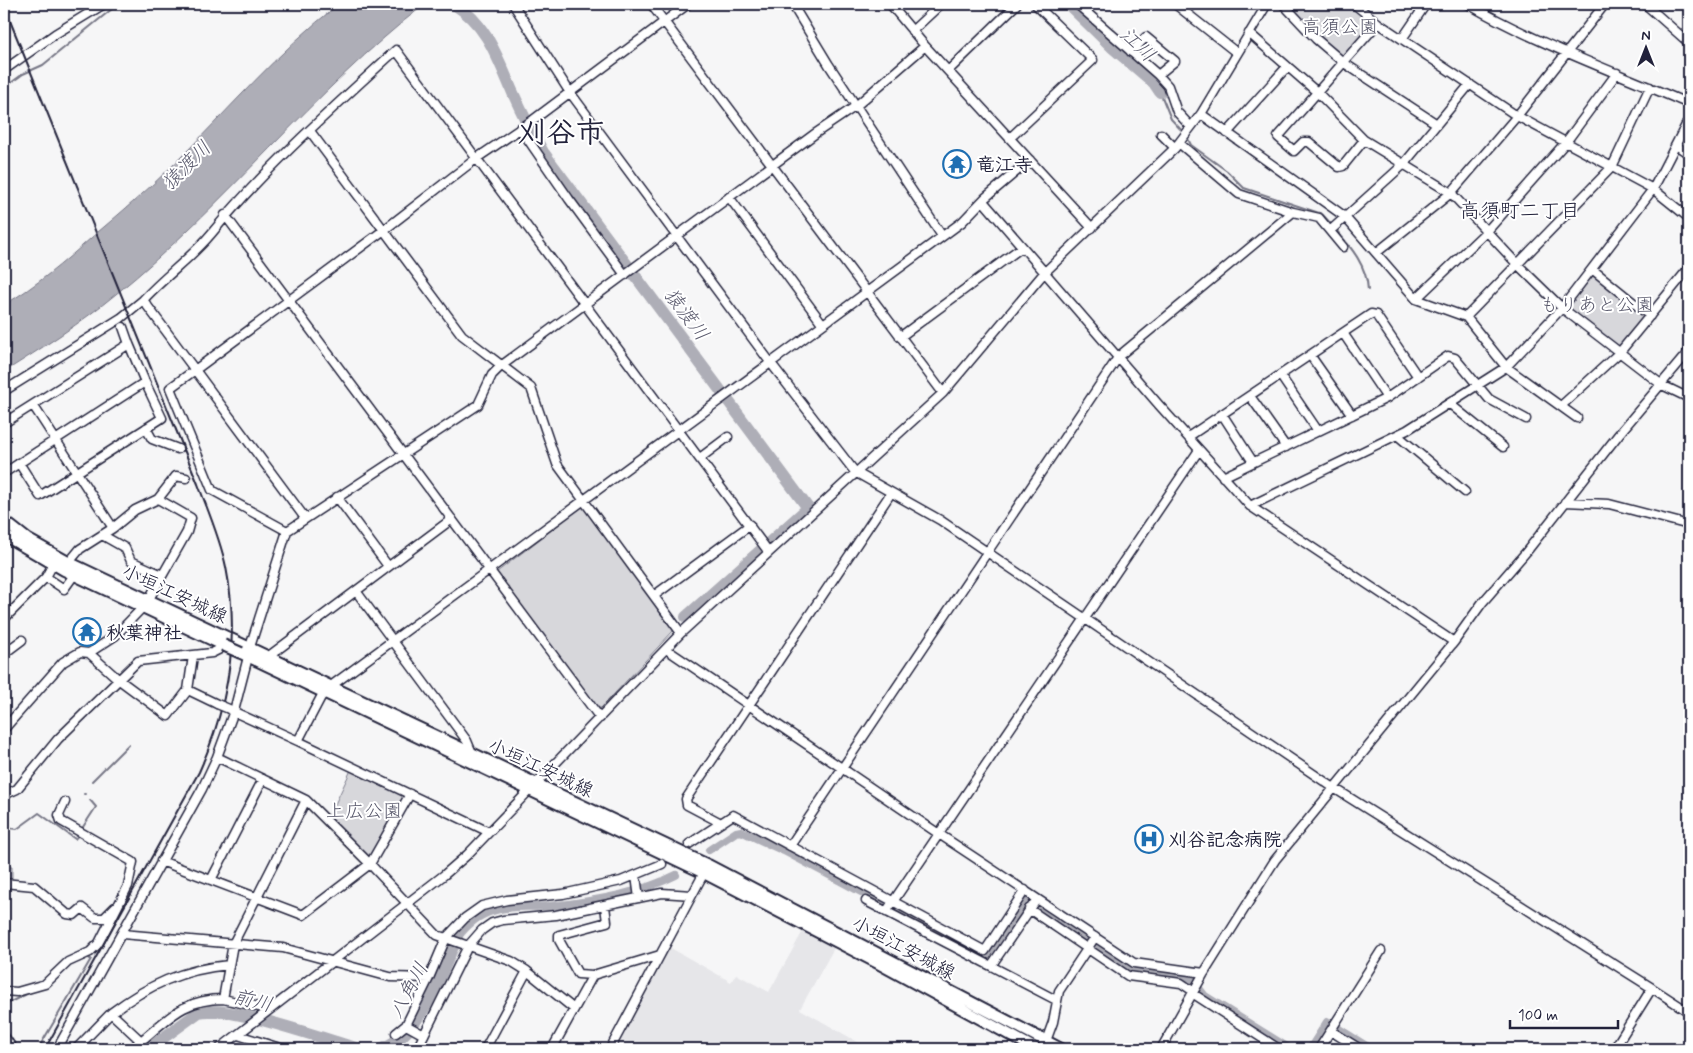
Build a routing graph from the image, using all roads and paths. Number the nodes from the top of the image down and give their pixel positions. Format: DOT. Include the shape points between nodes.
graph roads {
  1 [pos="104,4"];
  2 [pos="513,4"];
  3 [pos="651,4"];
  4 [pos="688,4"];
  5 [pos="792,4"];
  6 [pos="890,4"];
  7 [pos="941,4"];
  8 [pos="1017,4"];
  9 [pos="1035,4"];
  10 [pos="1077,4"];
  11 [pos="1175,4"];
  12 [pos="1267,4"];
  13 [pos="1283,4"];
  14 [pos="1354,4"];
  15 [pos="1426,4"];
  16 [pos="1468,4"];
  17 [pos="1605,4"];
  18 [pos="1645,4"];
  19 [pos="665,22"];
  20 [pos="1378,23"];
  21 [pos="912,31"];
  22 [pos="1249,33"];
  23 [pos="1402,39"];
  24 [pos="1689,43"];
  25 [pos="925,46"];
  26 [pos="1131,52"];
  27 [pos="1567,52"];
  28 [pos="1237,53"];
  29 [pos="1344,62"];
  30 [pos="1286,68"];
  31 [pos="4,70"];
  32 [pos="949,70"];
  33 [pos="1617,73"];
  34 [pos="1158,75"];
  35 [pos="1470,84"];
  36 [pos="1650,87"];
  37 [pos="569,91"];
  38 [pos="1318,93"];
  39 [pos="1689,104"];
  40 [pos="856,106"];
  41 [pos="1201,114"];
  42 [pos="1517,116"];
  43 [pos="1689,119"];
  44 [pos="1437,124"];
  45 [pos="1190,127"];
  46 [pos="520,128"];
  47 [pos="310,131"];
  48 [pos="1228,133"];
  49 [pos="1161,134"];
  50 [pos="1010,138"];
  51 [pos="1364,140"];
  52 [pos="1566,142"];
  53 [pos="1177,145"];
  54 [pos="1676,145"];
  55 [pos="1689,154"];
  56 [pos="477,158"];
  57 [pos="1030,160"];
  58 [pos="1404,165"];
  59 [pos="772,166"];
  60 [pos="1612,166"];
  61 [pos="1653,189"];
  62 [pos="1451,193"];
  63 [pos="729,198"];
  64 [pos="983,201"];
  65 [pos="1293,212"];
  66 [pos="226,215"];
  67 [pos="1344,216"];
  68 [pos="1689,218"];
  69 [pos="1092,228"];
  70 [pos="384,230"];
  71 [pos="1331,230"];
  72 [pos="1488,230"];
  73 [pos="677,236"];
  74 [pos="942,236"];
  75 [pos="1022,247"];
  76 [pos="1343,247"];
  77 [pos="1376,253"];
  78 [pos="1518,265"];
  79 [pos="1689,268"];
  80 [pos="1592,269"];
  81 [pos="1044,273"];
  82 [pos="626,275"];
  83 [pos="866,290"];
  84 [pos="290,299"];
  85 [pos="1416,299"];
  86 [pos="142,300"];
  87 [pos="585,305"];
  88 [pos="1562,308"];
  89 [pos="1650,316"];
  90 [pos="1466,317"];
  91 [pos="822,323"];
  92 [pos="123,327"];
  93 [pos="1343,333"];
  94 [pos="900,337"];
  95 [pos="129,344"];
  96 [pos="1620,352"];
  97 [pos="1689,352"];
  98 [pos="1119,356"];
  99 [pos="1310,356"];
  100 [pos="770,362"];
  101 [pos="501,366"];
  102 [pos="1506,367"];
  103 [pos="194,370"];
  104 [pos="1280,375"];
  105 [pos="1418,377"];
  106 [pos="145,382"];
  107 [pos="1662,385"];
  108 [pos="1477,386"];
  109 [pos="4,391"];
  110 [pos="943,393"];
  111 [pos="1250,396"];
  112 [pos="1387,398"];
  113 [pos="1689,398"];
  114 [pos="1450,404"];
  115 [pos="33,405"];
  116 [pos="1561,406"];
  117 [pos="1222,414"];
  118 [pos="1352,416"];
  119 [pos="1578,418"];
  120 [pos="1526,419"];
  121 [pos="4,423"];
  122 [pos="146,428"];
  123 [pos="679,430"];
  124 [pos="1318,431"];
  125 [pos="1397,435"];
  126 [pos="728,437"];
  127 [pos="1188,437"];
  128 [pos="55,438"];
  129 [pos="1286,447"];
  130 [pos="1503,448"];
  131 [pos="178,449"];
  132 [pos="1199,450"];
  133 [pos="404,453"];
  134 [pos="700,458"];
  135 [pos="1253,462"];
  136 [pos="19,463"];
  137 [pos="855,472"];
  138 [pos="4,473"];
  139 [pos="77,473"];
  140 [pos="1223,477"];
  141 [pos="186,478"];
  142 [pos="1465,492"];
  143 [pos="892,493"];
  144 [pos="337,497"];
  145 [pos="158,499"];
  146 [pos="585,500"];
  147 [pos="1566,502"];
  148 [pos="1250,506"];
  149 [pos="305,518"];
  150 [pos="452,519"];
  151 [pos="4,521"];
  152 [pos="750,525"];
  153 [pos="1689,525"];
  154 [pos="113,528"];
  155 [pos="287,531"];
  156 [pos="4,535"];
  157 [pos="102,535"];
  158 [pos="766,548"];
  159 [pos="987,554"];
  160 [pos="53,564"];
  161 [pos="66,566"];
  162 [pos="388,566"];
  163 [pos="490,570"];
  164 [pos="74,575"];
  165 [pos="162,575"];
  166 [pos="46,577"];
  167 [pos="356,591"];
  168 [pos="655,595"];
  169 [pos="146,603"];
  170 [pos="1085,618"];
  171 [pos="4,619"];
  172 [pos="681,633"];
  173 [pos="392,639"];
  174 [pos="22,640"];
  175 [pos="1454,642"];
  176 [pos="223,645"];
  177 [pos="666,649"];
  178 [pos="4,650"];
  179 [pos="247,652"];
  180 [pos="89,653"];
  181 [pos="193,656"];
  182 [pos="269,656"];
  183 [pos="118,679"];
  184 [pos="327,689"];
  185 [pos="188,690"];
  186 [pos="748,706"];
  187 [pos="231,710"];
  188 [pos="600,718"];
  189 [pos="4,728"];
  190 [pos="298,741"];
  191 [pos="472,754"];
  192 [pos="216,757"];
  193 [pos="842,766"];
  194 [pos="263,779"];
  195 [pos="531,786"];
  196 [pos="1334,788"];
  197 [pos="410,794"];
  198 [pos="4,795"];
  199 [pos="306,800"];
  200 [pos="65,802"];
  201 [pos="721,823"];
  202 [pos="489,832"];
  203 [pos="939,834"];
  204 [pos="689,844"];
  205 [pos="790,846"];
  206 [pos="161,861"];
  207 [pos="370,864"];
  208 [pos="662,864"];
  209 [pos="706,869"];
  210 [pos="636,879"];
  211 [pos="211,880"];
  212 [pos="4,883"];
  213 [pos="1025,890"];
  214 [pos="692,895"];
  215 [pos="639,896"];
  216 [pos="256,898"];
  217 [pos="1036,899"];
  218 [pos="866,901"];
  219 [pos="894,902"];
  220 [pos="408,903"];
  221 [pos="118,904"];
  222 [pos="605,906"];
  223 [pos="1029,909"];
  224 [pos="887,912"];
  225 [pos="122,934"];
  226 [pos="1094,937"];
  227 [pos="446,938"];
  228 [pos="233,944"];
  229 [pos="466,946"];
  230 [pos="1087,948"];
  231 [pos="1381,951"];
  232 [pos="660,956"];
  233 [pos="331,962"];
  234 [pos="229,965"];
  235 [pos="991,966"];
  236 [pos="527,971"];
  237 [pos="1203,973"];
  238 [pos="593,975"];
  239 [pos="428,978"];
  240 [pos="1652,988"];
  241 [pos="4,991"];
  242 [pos="1193,992"];
  243 [pos="222,999"];
  244 [pos="1056,1000"];
  245 [pos="574,1009"];
  246 [pos="268,1010"];
  247 [pos="1689,1012"];
  248 [pos="111,1013"];
  249 [pos="406,1025"];
  250 [pos="1331,1031"];
  251 [pos="396,1033"];
  252 [pos="238,1035"];
  253 [pos="424,1035"];
  254 [pos="4,1036"];
  255 [pos="62,1040"];
  256 [pos="141,1041"];
  257 [pos="1046,1041"];
  258 [pos="13,1049"];
  259 [pos="57,1049"];
  260 [pos="76,1049"];
  261 [pos="131,1049"];
  262 [pos="220,1049"];
  263 [pos="283,1049"];
  264 [pos="417,1049"];
  265 [pos="485,1049"];
  266 [pos="552,1049"];
  267 [pos="610,1049"];
  268 [pos="1036,1049"];
  269 [pos="1061,1049"];
  270 [pos="1161,1049"];
  271 [pos="1278,1049"];
  272 [pos="1319,1049"];
  273 [pos="1360,1049"];
  274 [pos="1614,1049"];
  1 -- 31 [label="street"];
  2 -- 37 [label="street"];
  3 -- 19 [label="street"];
  4 -- 19 [label="street"];
  5 -- 40 [label="street"];
  6 -- 21 [label="street"];
  7 -- 21 [label="street"];
  8 -- 32 [label="street"];
  9 -- 50 [label="street" via="1094,60"];
  10 -- 26 [label="street"];
  11 -- 28 [label="street"];
  12 -- 22 [label="street"];
  13 -- 29 [label="street" via="1316,39"];
  14 -- 20 [label="street"];
  15 -- 23 [label="street"];
  16 -- 27 [label="street"];
  17 -- 27 [label="street"];
  18 -- 24 [label="street"];
  19 -- 37 [label="street"];
  19 -- 59 [label="street"];
  20 -- 23 [label="street"];
  20 -- 29 [label="street"];
  21 -- 25 [label="street"];
  22 -- 28 [label="street"];
  22 -- 30 [label="street"];
  23 -- 35 [label="street"];
  25 -- 32 [label="street"];
  25 -- 40 [label="street"];
  26 -- 34 [label="street"];
  26 -- 34 [label="street" via="1146,37 1175,61"];
  27 -- 33 [label="street"];
  27 -- 42 [label="street"];
  28 -- 41 [label="street"];
  29 -- 38 [label="street"];
  29 -- 44 [label="street"];
  30 -- 38 [label="street"];
  30 -- 48 [label="street"];
  32 -- 50 [label="street"];
  33 -- 36 [label="street"];
  33 -- 52 [label="street"];
  34 -- 45 [label="street" via="1168,86 1177,112"];
  35 -- 42 [label="street"];
  35 -- 44 [label="street"];
  36 -- 39 [label="street"];
  36 -- 60 [label="street"];
  37 -- 46 [label="street"];
  37 -- 73 [label="street"];
  38 -- 51 [label="street"];
  38 -- 51 [label="street" via="1278,137 1294,151 1303,142 1309,142 1339,167"];
  40 -- 59 [label="street"];
  40 -- 74 [label="street"];
  41 -- 45 [label="street"];
  41 -- 48 [label="street"];
  42 -- 52 [label="street"];
  42 -- 62 [label="street"];
  43 -- 54 [label="street"];
  44 -- 58 [label="street"];
  45 -- 53 [label="street"];
  46 -- 56 [label="street"];
  46 -- 82 [label="street"];
  47 -- 56 [label="street" via="396,50"];
  47 -- 66 [label="street"];
  47 -- 70 [label="street"];
  48 -- 67 [label="street"];
  49 -- 53 [label="street"];
  50 -- 57 [label="street"];
  51 -- 58 [label="street"];
  52 -- 60 [label="street"];
  52 -- 72 [label="street"];
  53 -- 65 [label="street" via="1240,194"];
  53 -- 69 [label="street"];
  54 -- 55 [label="street"];
  54 -- 61 [label="street"];
  56 -- 70 [label="street"];
  56 -- 87 [label="street"];
  57 -- 64 [label="street"];
  57 -- 69 [label="street"];
  58 -- 62 [label="street"];
  58 -- 67 [label="street"];
  59 -- 63 [label="street"];
  59 -- 83 [label="street"];
  60 -- 61 [label="street"];
  60 -- 78 [label="street"];
  61 -- 68 [label="street"];
  61 -- 80 [label="street"];
  62 -- 72 [label="street"];
  62 -- 77 [label="street"];
  63 -- 73 [label="street"];
  63 -- 91 [label="street"];
  64 -- 74 [label="street"];
  64 -- 75 [label="street"];
  65 -- 71 [label="street" via="1319,218"];
  65 -- 98 [label="street"];
  66 -- 84 [label="street"];
  66 -- 86 [label="street" via="211,234"];
  67 -- 71 [label="street"];
  67 -- 77 [label="street"];
  69 -- 81 [label="street"];
  70 -- 84 [label="street"];
  70 -- 101 [label="street" via="462,335"];
  71 -- 76 [label="street"];
  72 -- 78 [label="street"];
  72 -- 85 [label="street"];
  73 -- 82 [label="street"];
  73 -- 100 [label="street"];
  74 -- 83 [label="street"];
  75 -- 81 [label="street"];
  75 -- 94 [label="street"];
  77 -- 85 [label="street"];
  78 -- 88 [label="street"];
  78 -- 90 [label="street"];
  79 -- 89 [label="street"];
  80 -- 88 [label="street"];
  80 -- 89 [label="street"];
  81 -- 98 [label="street"];
  81 -- 110 [label="street"];
  82 -- 87 [label="street"];
  83 -- 91 [label="street"];
  83 -- 94 [label="street"];
  84 -- 103 [label="street"];
  84 -- 133 [label="street"];
  85 -- 90 [label="street"];
  86 -- 103 [label="street"];
  86 -- 109 [label="street" via="121,318"];
  87 -- 101 [label="street"];
  87 -- 123 [label="street"];
  88 -- 96 [label="street"];
  88 -- 102 [label="street"];
  89 -- 96 [label="street"];
  90 -- 102 [label="street"];
  91 -- 100 [label="street"];
  92 -- 95 [label="street"];
  93 -- 99 [label="street"];
  93 -- 105 [label="street" via="1371,314 1376,315"];
  93 -- 112 [label="street"];
  94 -- 110 [label="street"];
  95 -- 106 [label="street"];
  95 -- 115 [label="street"];
  96 -- 107 [label="street"];
  96 -- 116 [label="street"];
  97 -- 107 [label="street"];
  98 -- 127 [label="street"];
  98 -- 159 [label="street"];
  99 -- 104 [label="street"];
  99 -- 118 [label="street"];
  100 -- 123 [label="street"];
  100 -- 137 [label="street"];
  101 -- 133 [label="street" via="492,375 478,405"];
  101 -- 146 [label="street" via="531,388 557,464"];
  102 -- 108 [label="street"];
  102 -- 116 [label="street"];
  103 -- 149 [label="street"];
  103 -- 155 [label="street" via="170,388 212,490"];
  104 -- 111 [label="street"];
  104 -- 124 [label="street"];
  105 -- 108 [label="street" via="1448,356 1455,358"];
  105 -- 112 [label="street"];
  106 -- 122 [label="street" via="162,418"];
  106 -- 128 [label="street"];
  107 -- 113 [label="street"];
  107 -- 147 [label="street"];
  108 -- 114 [label="street"];
  108 -- 120 [label="street" via="1489,399"];
  110 -- 137 [label="street"];
  111 -- 117 [label="street"];
  111 -- 129 [label="street"];
  112 -- 118 [label="street"];
  114 -- 125 [label="street"];
  114 -- 130 [label="street"];
  115 -- 121 [label="street"];
  115 -- 128 [label="street"];
  116 -- 119 [label="street"];
  117 -- 127 [label="street"];
  117 -- 135 [label="street"];
  118 -- 124 [label="street"];
  122 -- 131 [label="street" via="152,439"];
  122 -- 139 [label="street"];
  123 -- 134 [label="street"];
  123 -- 146 [label="street"];
  124 -- 129 [label="street"];
  125 -- 142 [label="street"];
  125 -- 148 [label="street"];
  126 -- 134 [label="street"];
  127 -- 132 [label="street"];
  128 -- 136 [label="street"];
  128 -- 139 [label="street"];
  129 -- 135 [label="street"];
  132 -- 140 [label="street"];
  132 -- 170 [label="street"];
  133 -- 144 [label="street"];
  133 -- 150 [label="street"];
  134 -- 152 [label="street"];
  135 -- 140 [label="street"];
  136 -- 138 [label="street"];
  136 -- 139 [label="street" via="40,496"];
  137 -- 143 [label="street"];
  137 -- 158 [label="street"];
  139 -- 154 [label="street"];
  140 -- 148 [label="street"];
  141 -- 145 [label="street" via="176,476"];
  143 -- 159 [label="street" via="940,520"];
  143 -- 186 [label="street"];
  144 -- 149 [label="street"];
  144 -- 162 [label="street"];
  145 -- 154 [label="street" via="135,510"];
  145 -- 165 [label="street" via="191,518 187,532"];
  146 -- 163 [label="street"];
  146 -- 168 [label="street"];
  147 -- 153 [label="street" via="1609,504"];
  147 -- 175 [label="street"];
  148 -- 175 [label="street"];
  149 -- 155 [label="street"];
  150 -- 162 [label="street"];
  150 -- 163 [label="street"];
  151 -- 161 [label="main road, 小垣江安城線"];
  152 -- 158 [label="street"];
  152 -- 168 [label="street"];
  154 -- 157 [label="street"];
  155 -- 179 [label="street"];
  156 -- 160 [label="main road, 小垣江安城線"];
  157 -- 161 [label="street" via="80,550"];
  157 -- 165 [label="street" via="125,548 131,561"];
  158 -- 172 [label="street"];
  159 -- 170 [label="street"];
  159 -- 193 [label="street"];
  160 -- 161 [label="main road, 小垣江安城線"];
  160 -- 166 [label="street"];
  161 -- 164 [label="main road, 小垣江安城線"];
  161 -- 169 [label="main road, 小垣江安城線"];
  162 -- 167 [label="street"];
  163 -- 173 [label="street"];
  163 -- 188 [label="street"];
  164 -- 166 [label="street" via="64,589"];
  164 -- 169 [label="main road, 小垣江安城線"];
  165 -- 169 [label="street"];
  166 -- 171 [label="street"];
  167 -- 173 [label="street"];
  167 -- 182 [label="street"];
  168 -- 172 [label="street"];
  169 -- 176 [label="main road, 小垣江安城線"];
  169 -- 179 [label="main road, 小垣江安城線"];
  169 -- 180 [label="street" via="115,636"];
  170 -- 196 [label="street"];
  170 -- 203 [label="street"];
  172 -- 177 [label="street"];
  173 -- 184 [label="street"];
  173 -- 191 [label="street" via="467,741"];
  174 -- 178 [label="street" via="6,652"];
  175 -- 196 [label="street"];
  176 -- 179 [label="main road, 小垣江安城線, bridge"];
  176 -- 181 [label="street" via="212,653"];
  177 -- 186 [label="street"];
  177 -- 188 [label="street"];
  179 -- 182 [label="main road, 小垣江安城線"];
  179 -- 184 [label="main road, 小垣江安城線"];
  179 -- 187 [label="street"];
  180 -- 183 [label="street"];
  180 -- 189 [label="street" via="80,652 63,662"];
  181 -- 183 [label="street" via="138,661"];
  181 -- 185 [label="street"];
  182 -- 184 [label="main road, 小垣江安城線"];
  183 -- 185 [label="street" via="168,716"];
  183 -- 198 [label="street" via="47,751 17,789"];
  184 -- 190 [label="street"];
  184 -- 191 [label="main road, 小垣江安城線"];
  184 -- 195 [label="main road, 小垣江安城線"];
  185 -- 187 [label="street, bridge"];
  186 -- 193 [label="street"];
  186 -- 201 [label="street" via="686,800 687,805"];
  187 -- 190 [label="street"];
  187 -- 192 [label="street"];
  188 -- 195 [label="street"];
  190 -- 197 [label="street"];
  191 -- 195 [label="main road, 小垣江安城線"];
  192 -- 194 [label="street"];
  192 -- 206 [label="street" via="202,789"];
  193 -- 203 [label="street"];
  193 -- 205 [label="street"];
  194 -- 199 [label="street"];
  194 -- 211 [label="street"];
  195 -- 202 [label="street"];
  195 -- 209 [label="main road, 小垣江安城線"];
  196 -- 237 [label="street" via="1275,860"];
  196 -- 240 [label="street"];
  197 -- 202 [label="street"];
  197 -- 207 [label="street"];
  199 -- 207 [label="street"];
  199 -- 216 [label="street"];
  200 -- 221 [label="street" via="59,815 61,820 133,862 128,886"];
  201 -- 204 [label="street"];
  201 -- 205 [label="street" via="733,815"];
  202 -- 220 [label="street" via="450,870"];
  203 -- 213 [label="street"];
  203 -- 219 [label="street"];
  205 -- 219 [label="street"];
  206 -- 211 [label="street"];
  206 -- 225 [label="street"];
  207 -- 216 [label="street" via="303,915"];
  207 -- 220 [label="street"];
  208 -- 210 [label="street" via="643,870"];
  209 -- 214 [label="street"];
  209 -- 257 [label="main road, 小垣江安城線"];
  209 -- 268 [label="main road, 小垣江安城線"];
  210 -- 215 [label="street"];
  210 -- 227 [label="street" via="482,906"];
  211 -- 216 [label="street"];
  212 -- 221 [label="street" via="34,886 68,914 74,915 82,908 96,918 104,918"];
  213 -- 219 [label="street" via="985,951"];
  213 -- 226 [label="street"];
  214 -- 215 [label="street" via="662,893"];
  214 -- 232 [label="street"];
  215 -- 222 [label="street"];
  216 -- 228 [label="street"];
  217 -- 223 [label="street"];
  218 -- 224 [label="street"];
  219 -- 224 [label="street"];
  220 -- 227 [label="street" via="437,935"];
  220 -- 233 [label="street"];
  221 -- 241 [label="street" via="99,943 90,952 68,962 45,984 17,992"];
  222 -- 229 [label="street" via="503,920 482,930"];
  222 -- 238 [label="street" via="607,922 559,935 578,974"];
  223 -- 230 [label="street"];
  223 -- 235 [label="street"];
  224 -- 235 [label="street"];
  225 -- 228 [label="street"];
  225 -- 255 [label="street"];
  226 -- 230 [label="street"];
  226 -- 237 [label="street" via="1134,963"];
  227 -- 229 [label="street"];
  227 -- 239 [label="street"];
  228 -- 233 [label="street" via="283,948"];
  228 -- 234 [label="street"];
  229 -- 236 [label="street" via="511,961"];
  229 -- 253 [label="street"];
  230 -- 242 [label="street" via="1128,976 1181,983"];
  230 -- 244 [label="street" via="1058,991"];
  231 -- 250 [label="street"];
  232 -- 238 [label="street"];
  232 -- 267 [label="street"];
  233 -- 239 [label="street" via="390,978"];
  233 -- 246 [label="street"];
  234 -- 243 [label="street"];
  234 -- 248 [label="street" via="186,971 166,978"];
  235 -- 244 [label="street"];
  236 -- 245 [label="street"];
  236 -- 265 [label="street"];
  237 -- 242 [label="street"];
  238 -- 245 [label="street"];
  239 -- 249 [label="street"];
  240 -- 247 [label="street"];
  240 -- 274 [label="street"];
  242 -- 270 [label="street"];
  242 -- 271 [label="street"];
  243 -- 246 [label="street"];
  243 -- 256 [label="street" via="207,999 185,1006"];
  244 -- 257 [label="street"];
  245 -- 266 [label="street"];
  246 -- 252 [label="street"];
  248 -- 256 [label="street"];
  248 -- 260 [label="street"];
  249 -- 251 [label="street"];
  249 -- 253 [label="street"];
  250 -- 272 [label="street"];
  250 -- 273 [label="street"];
  252 -- 262 [label="street"];
  252 -- 263 [label="street"];
  253 -- 264 [label="street"];
  254 -- 258 [label="street"];
  255 -- 259 [label="street"];
  255 -- 260 [label="street"];
  256 -- 261 [label="street"];
  257 -- 269 [label="main road, 小垣江安城線"];
}
